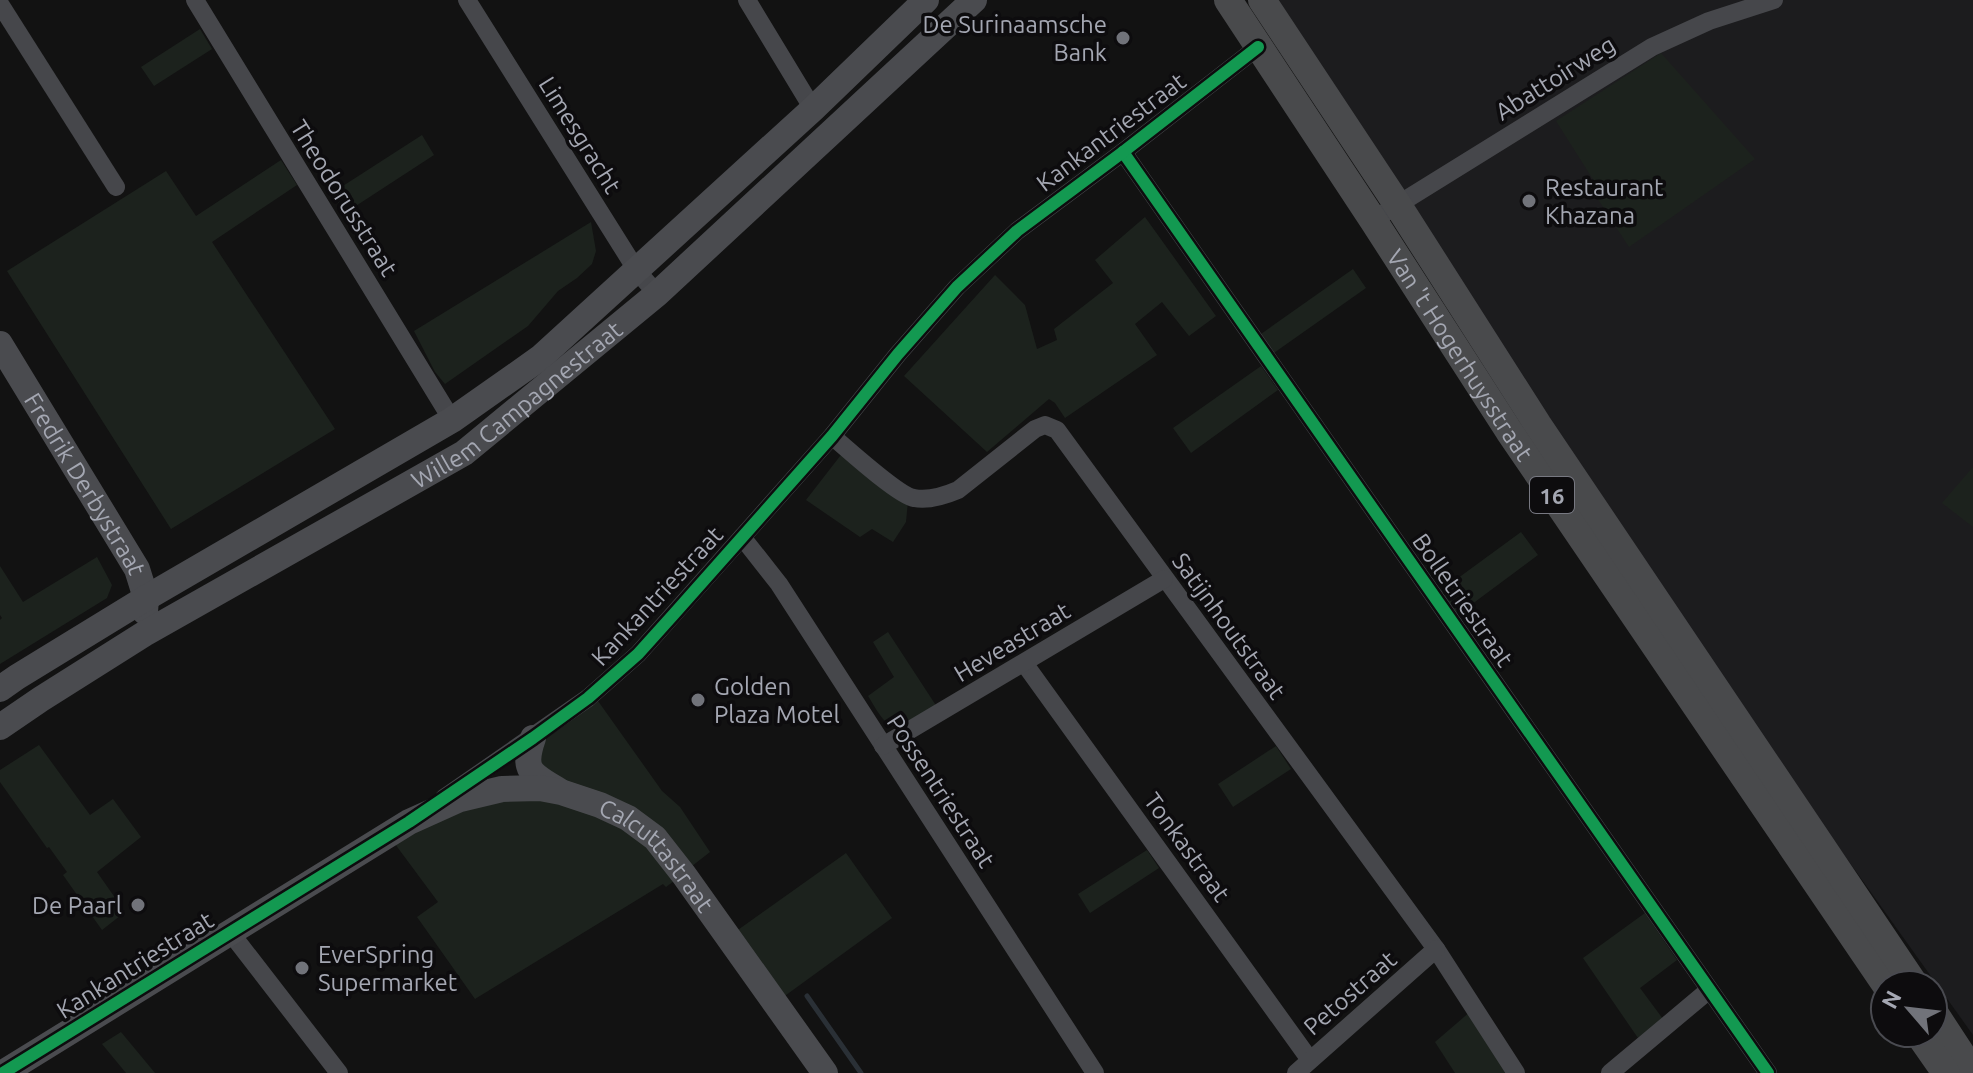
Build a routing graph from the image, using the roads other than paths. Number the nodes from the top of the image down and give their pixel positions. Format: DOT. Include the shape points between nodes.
graph roads {
  1 [pos="195,0"];
  2 [pos="467,0"];
  3 [pos="747,0"];
  4 [pos="926,0"];
  5 [pos="1228,0"];
  6 [pos="1262,0"];
  7 [pos="1774,0"];
  8 [pos="967,3"];
  9 [pos="0,4"];
  10 [pos="1258,47"];
  11 [pos="813,109"];
  12 [pos="1123,152"];
  13 [pos="116,187"];
  14 [pos="1397,204"];
  15 [pos="1373,220"];
  16 [pos="637,271"];
  17 [pos="657,294"];
  18 [pos="0,344"];
  19 [pos="452,420"];
  20 [pos="832,436"];
  21 [pos="742,537"];
  22 [pos="1164,579"];
  23 [pos="146,598"];
  24 [pos="144,634"];
  25 [pos="1024,663"];
  26 [pos="0,689"];
  27 [pos="0,727"];
  28 [pos="533,738"];
  29 [pos="883,746"];
  30 [pos="561,792"];
  31 [pos="409,822"];
  32 [pos="230,932"];
  33 [pos="1436,949"];
  34 [pos="1875,969"];
  35 [pos="1904,969"];
  36 [pos="1709,990"];
  37 [pos="1949,1035"];
  38 [pos="1929,1049"];
  39 [pos="1310,1060"];
  40 [pos="1973,1072"];
  41 [pos="4,1073"];
  42 [pos="339,1073"];
  43 [pos="825,1073"];
  44 [pos="1095,1073"];
  45 [pos="1296,1073"];
  46 [pos="1516,1073"];
  47 [pos="1610,1073"];
  48 [pos="1768,1073"];
  49 [pos="1946,1073"];
  1 -- 19 [label="street, Theodorusstraat"];
  2 -- 16 [label="street, Limesgracht"];
  3 -- 11 [label="street"];
  4 -- 11 [label="main road, Willem Campagnestraat"];
  5 -- 10 [label="main road, Van 't Hogerhuysstraat / 16"];
  6 -- 14 [label="main road, Van 't Hogerhuysstraat / 16"];
  7 -- 14 [label="street, Abattoirweg" via="1652,47"];
  8 -- 17 [label="main road, Willem Campagnestraat"];
  9 -- 13 [label="street"];
  10 -- 12 [label="street, Kankantriestraat"];
  10 -- 15 [label="main road, Van 't Hogerhuysstraat / 16"];
  11 -- 16 [label="main road, Willem Campagnestraat"];
  12 -- 20 [label="street, Kankantriestraat" via="1017,231 957,287"];
  12 -- 36 [label="street, Bolletriestraat"];
  14 -- 15 [label="street, Abattoirweg"];
  14 -- 35 [label="main road, Van 't Hogerhuysstraat / 16" via="1538,425"];
  15 -- 34 [label="main road, Van 't Hogerhuysstraat / 16" via="1509,431"];
  16 -- 17 [label="street, Limesgracht"];
  16 -- 19 [label="main road, Willem Campagnestraat" via="540,358"];
  17 -- 24 [label="main road, Willem Campagnestraat" via="464,453"];
  18 -- 23 [label="main road, Fredrik Derbystraat" via="137,569"];
  19 -- 23 [label="main road, Willem Campagnestraat"];
  20 -- 21 [label="street, Kankantriestraat"];
  20 -- 22 [label="street, Satijnhoutstraat" via="910,498 928,499 958,490 1035,429 1045,425 1057,430"];
  21 -- 28 [label="street, Kankantriestraat" via="638,654"];
  21 -- 29 [label="street, Possentriestraat" via="788,597"];
  22 -- 25 [label="street, Heveastraat"];
  22 -- 33 [label="street, Satijnhoutstraat"];
  23 -- 24 [label="main road, Fredrik Derbystraat"];
  23 -- 26 [label="main road, Willem Campagnestraat"];
  24 -- 27 [label="main road, Willem Campagnestraat"];
  25 -- 29 [label="street, Heveastraat"];
  25 -- 39 [label="street, Tonkastraat"];
  28 -- 30 [label="main road" via="527,760 532,773"];
  28 -- 31 [label="street, Kankantriestraat"];
  29 -- 44 [label="street, Possentriestraat"];
  30 -- 31 [label="main road, Calcuttastraat" via="502,789 460,799"];
  30 -- 43 [label="main road, Calcuttastraat" via="628,818 655,838"];
  31 -- 32 [label="main road, Kankantriestraat"];
  32 -- 41 [label="main road, Kankantriestraat"];
  32 -- 42 [label="street"];
  33 -- 39 [label="street, Petostraat"];
  33 -- 46 [label="street, Satijnhoutstraat"];
  36 -- 47 [label="street"];
  36 -- 48 [label="street, Bolletriestraat"];
  37 -- 40 [label="main road"];
  38 -- 49 [label="main road"];
  39 -- 45 [label="street, Petostraat"];
}
